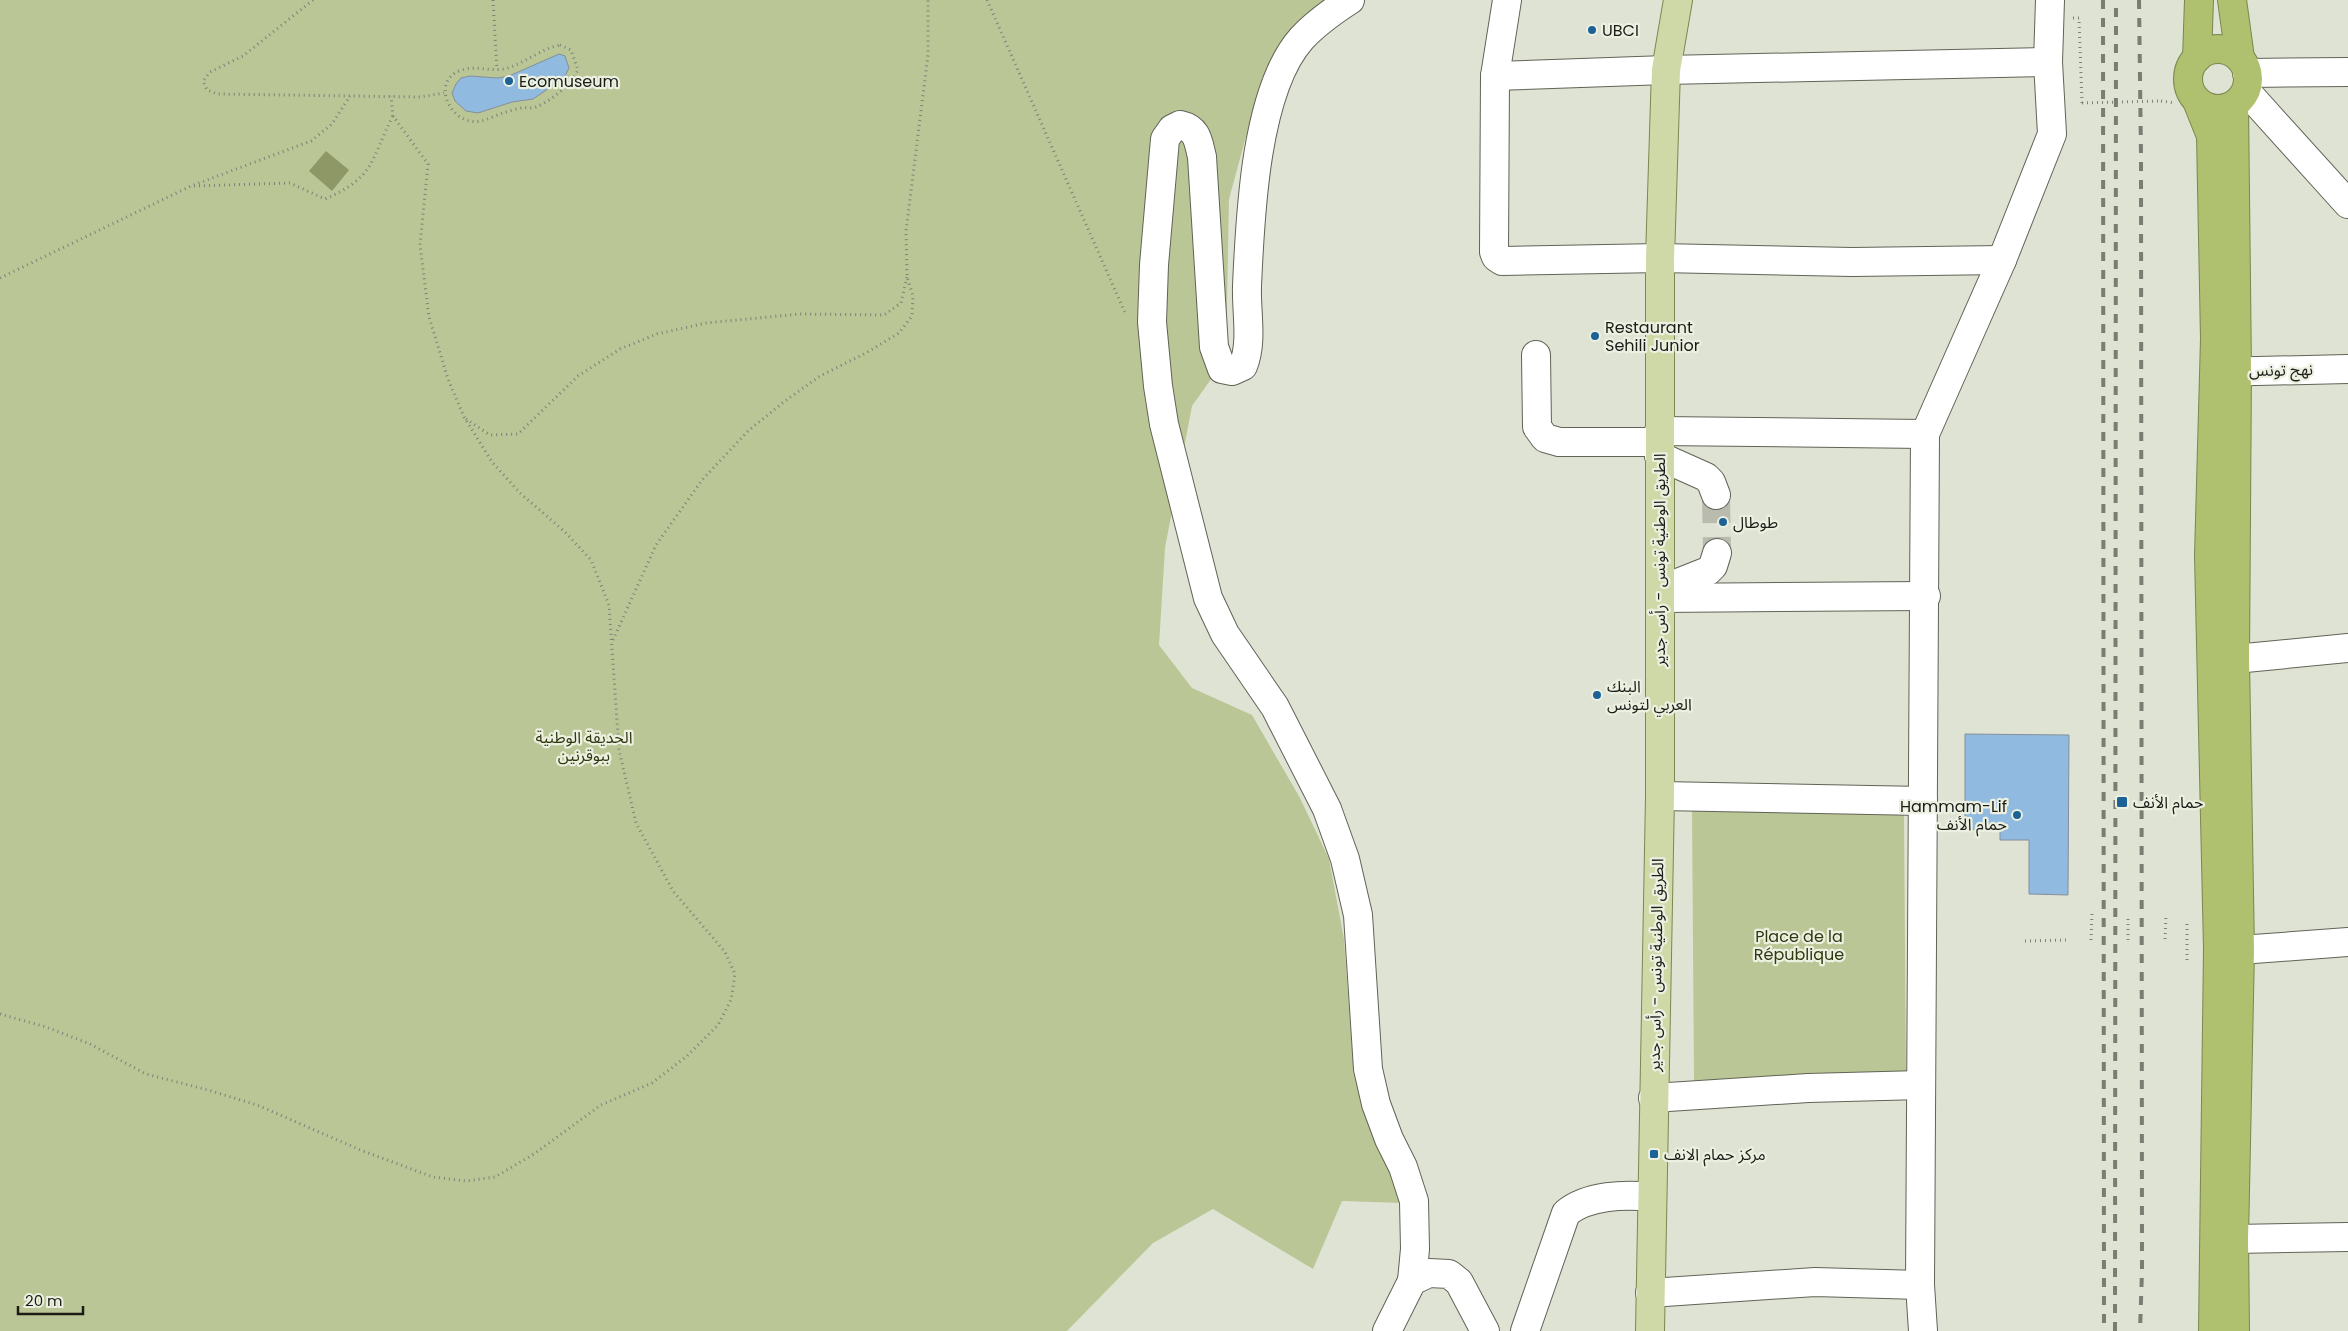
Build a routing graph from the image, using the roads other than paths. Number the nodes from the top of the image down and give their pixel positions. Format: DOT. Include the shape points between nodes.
graph roads {
  1 [pos="1350,0"];
  2 [pos="1507,0"];
  3 [pos="1678,0"];
  4 [pos="2050,0"];
  5 [pos="2199,0"];
  6 [pos="2232,0"];
  7 [pos="2197,58"];
  8 [pos="2048,62"];
  9 [pos="1666,70"];
  10 [pos="2348,72"];
  11 [pos="1495,76"];
  12 [pos="2242,82"];
  13 [pos="2197,100"];
  14 [pos="2348,204"];
  15 [pos="1660,258"];
  16 [pos="2002,260"];
  17 [pos="1536,355"];
  18 [pos="2348,369"];
  19 [pos="2226,372"];
  20 [pos="1925,434"];
  21 [pos="1659,443"];
  22 [pos="1716,495"];
  23 [pos="1717,553"];
  24 [pos="1660,594"];
  25 [pos="1926,596"];
  26 [pos="2348,648"];
  27 [pos="2235,659"];
  28 [pos="1660,796"];
  29 [pos="1923,800"];
  30 [pos="2348,942"];
  31 [pos="2229,950"];
  32 [pos="1922,1085"];
  33 [pos="1653,1098"];
  34 [pos="1652,1197"];
  35 [pos="2348,1237"];
  36 [pos="2234,1239"];
  37 [pos="1412,1281"];
  38 [pos="1920,1285"];
  39 [pos="1650,1293"];
  40 [pos="1388,1331"];
  41 [pos="1485,1331"];
  42 [pos="1525,1331"];
  43 [pos="1650,1331"];
  44 [pos="1923,1331"];
  45 [pos="2213,1331"];
  46 [pos="2235,1331"];
  1 -- 37 [label="street" via="1301,38 1282,70 1264,123 1252,202 1247,355 1243,366 1232,371 1222,369 1214,347 1202,157 1197,135 1190,127 1180,125 1172,129 1165,139 1152,322 1164,424 1208,598 1225,634 1276,707 1327,809 1345,859 1358,915 1368,1069 1376,1104 1414,1201"];
  2 -- 11 [label="street"];
  3 -- 9 [label="main road, الطريق الوطنية تونس - رأس جدير"];
  4 -- 8 [label="street"];
  5 -- 7 [label="highway"];
  6 -- 12 [label="highway"];
  7 -- 12 [label="highway" via="2218,49 2230,52"];
  7 -- 13 [label="highway" via="2188,79 2190,91"];
  8 -- 9 [label="street"];
  8 -- 16 [label="street" via="2052,134"];
  9 -- 11 [label="street"];
  9 -- 15 [label="main road, الطريق الوطنية تونس - رأس جدير"];
  10 -- 12 [label="street"];
  11 -- 15 [label="street" via="1493,187 1496,257 1502,261"];
  12 -- 13 [label="highway" via="2218,110"];
  12 -- 14 [label="street"];
  12 -- 19 [label="highway"];
  13 -- 19 [label="highway" via="2211,136"];
  15 -- 16 [label="street" via="1852,262"];
  15 -- 21 [label="main road, الطريق الوطنية تونس - رأس جدير"];
  16 -- 20 [label="street"];
  17 -- 21 [label="street" via="1537,427 1545,438 1559,442"];
  18 -- 19 [label="street, نهج تونس"];
  19 -- 27 [label="highway"];
  19 -- 31 [label="highway" via="2209,556"];
  20 -- 21 [label="street"];
  20 -- 25 [label="street"];
  21 -- 22 [label="street" via="1706,477"];
  21 -- 24 [label="main road, الطريق الوطنية تونس - رأس جدير"];
  23 -- 24 [label="street" via="1708,571"];
  24 -- 25 [label="street"];
  24 -- 28 [label="main road, الطريق الوطنية تونس - رأس جدير"];
  25 -- 29 [label="street"];
  26 -- 27 [label="street"];
  27 -- 31 [label="highway"];
  28 -- 29 [label="street"];
  28 -- 33 [label="main road, الطريق الوطنية تونس - رأس جدير"];
  29 -- 32 [label="street"];
  30 -- 31 [label="street"];
  31 -- 36 [label="highway"];
  31 -- 45 [label="highway"];
  32 -- 33 [label="street" via="1808,1088"];
  32 -- 38 [label="street"];
  33 -- 34 [label="main road, الطريق الوطنية تونس - رأس جدير"];
  34 -- 39 [label="main road, الطريق الوطنية تونس - رأس جدير"];
  34 -- 42 [label="street" via="1630,1195 1585,1203 1566,1213"];
  35 -- 36 [label="street"];
  36 -- 46 [label="highway"];
  37 -- 40 [label="street"];
  37 -- 41 [label="street" via="1430,1273 1449,1274 1467,1294"];
  38 -- 39 [label="street" via="1815,1282"];
  38 -- 44 [label="street"];
  39 -- 43 [label="main road, الطريق الوطنية تونس - رأس جدير"];
}
